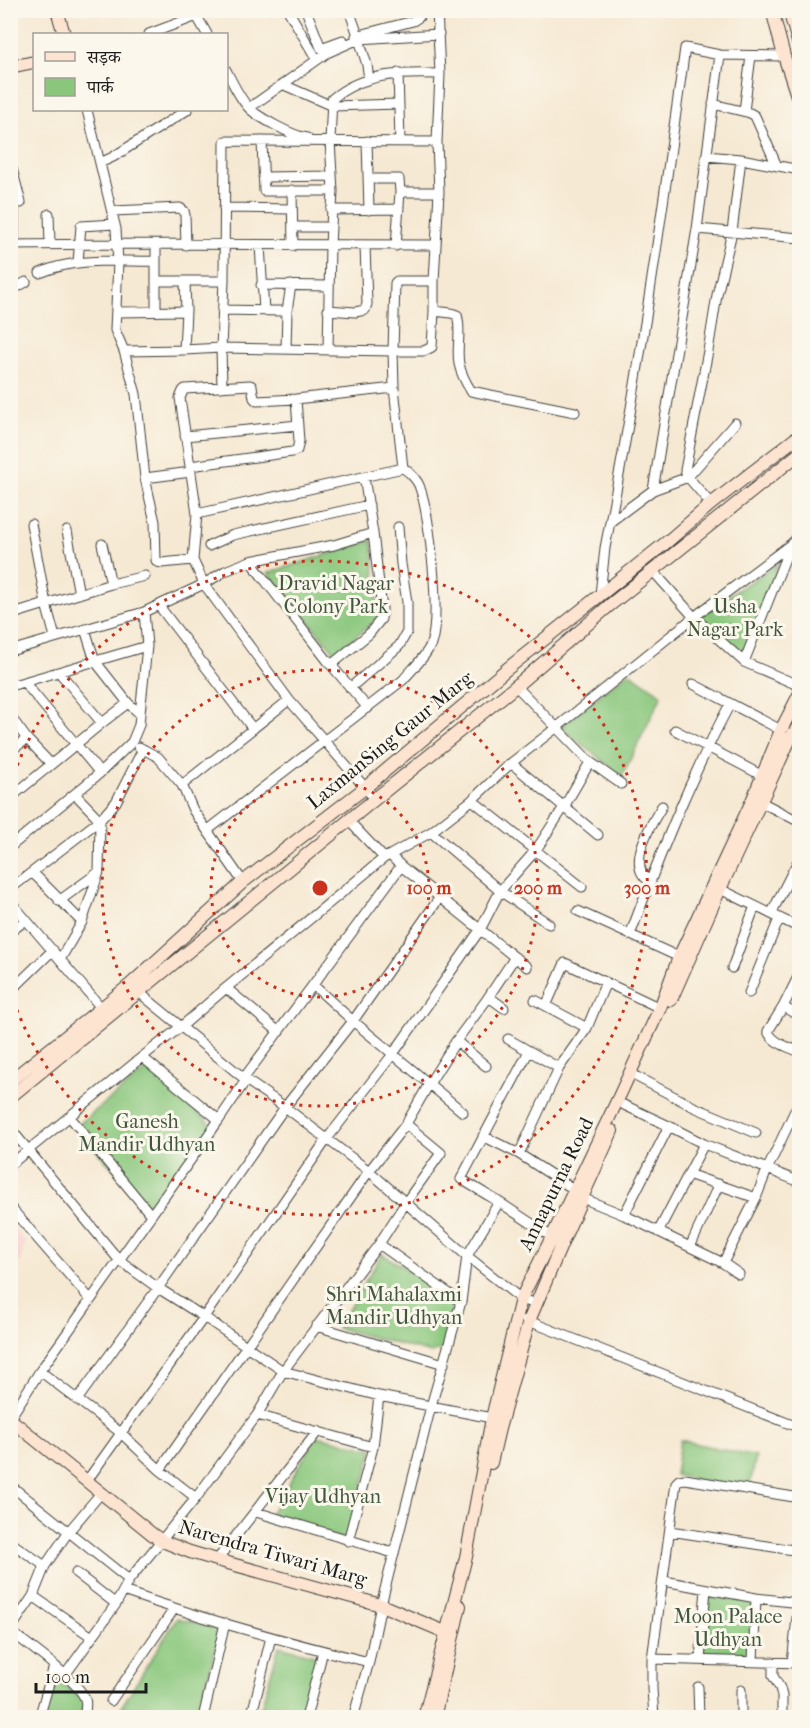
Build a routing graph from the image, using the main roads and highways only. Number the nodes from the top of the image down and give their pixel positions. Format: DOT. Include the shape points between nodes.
graph roads {
  1 [pos="57,10"];
  2 [pos="772,10"];
  3 [pos="793,16"];
  4 [pos="64,33"];
  5 [pos="800,49"];
  6 [pos="33,62"];
  7 [pos="10,67"];
  8 [pos="800,105"];
  9 [pos="800,435"];
  10 [pos="800,453"];
  11 [pos="600,595"];
  12 [pos="610,605"];
  13 [pos="800,693"];
  14 [pos="800,724"];
  15 [pos="135,988"];
  16 [pos="105,1012"];
  17 [pos="10,1081"];
  18 [pos="10,1097"];
  19 [pos="578,1194"];
  20 [pos="10,1419"];
  21 [pos="450,1633"];
  22 [pos="424,1718"];
  23 [pos="434,1718"];
  1 -- 4 [label="main road"];
  2 -- 8 [label="main road"];
  3 -- 5 [label="main road"];
  6 -- 7 [label="main road"];
  9 -- 11 [label="main road, LaxmanSing Gaur Marg"];
  10 -- 12 [label="main road, LaxmanSing Gaur Marg"];
  11 -- 12 [label="main road"];
  11 -- 15 [label="main road, LaxmanSing Gaur Marg" via="366,787 243,882"];
  12 -- 15 [label="main road, LaxmanSing Gaur Marg" via="350,821"];
  13 -- 19 [label="main road, Annapurna Road" via="679,957"];
  14 -- 19 [label="main road, Annapurna Road" via="720,889 624,1105"];
  15 -- 16 [label="main road, LaxmanSing Gaur Marg"];
  16 -- 17 [label="main road, LaxmanSing Gaur Marg"];
  16 -- 18 [label="main road, LaxmanSing Gaur Marg"];
  19 -- 21 [label="main road, Annapurna Road" via="529,1321"];
  19 -- 21 [label="main road, Annapurna Road" via="552,1237 516,1316"];
  20 -- 21 [label="main road, Narendra Tiwari Marg" via="162,1541 381,1605"];
  21 -- 22 [label="main road, Annapurna Road"];
  21 -- 23 [label="main road, Annapurna Road"];
}
